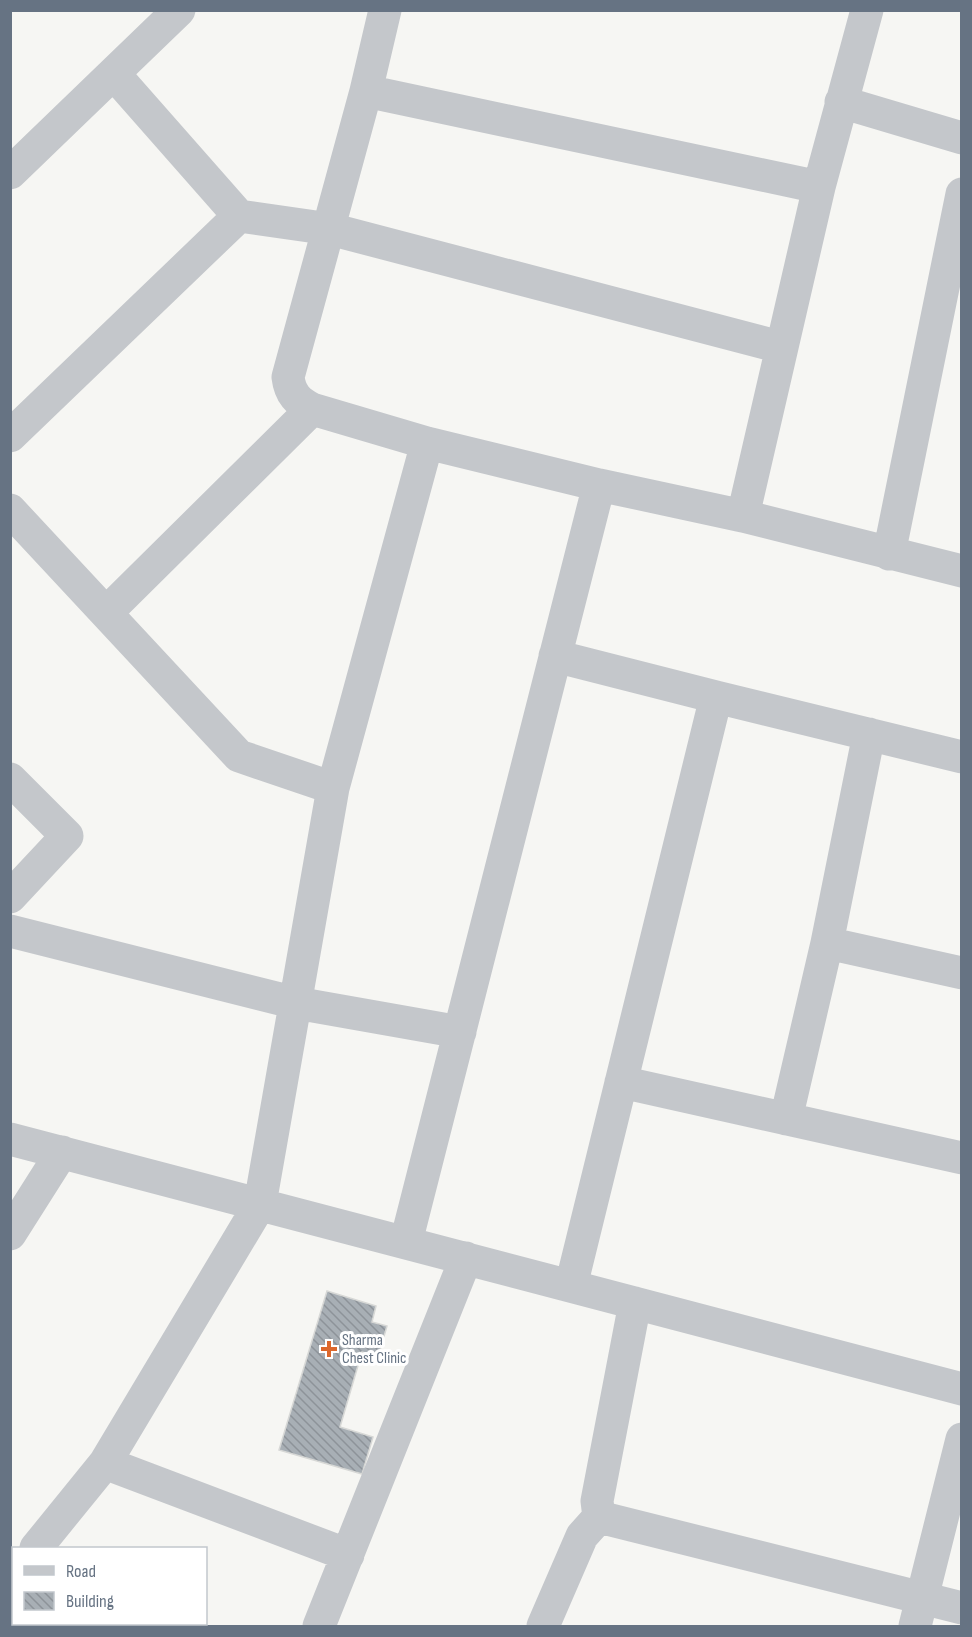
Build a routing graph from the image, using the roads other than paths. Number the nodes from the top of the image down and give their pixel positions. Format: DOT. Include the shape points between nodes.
graph roads {
  1 [pos="179,10"];
  2 [pos="385,10"];
  3 [pos="867,10"];
  4 [pos="114,74"];
  5 [pos="366,91"];
  6 [pos="841,102"];
  7 [pos="962,138"];
  8 [pos="10,173"];
  9 [pos="819,187"];
  10 [pos="962,194"];
  11 [pos="239,216"];
  12 [pos="330,229"];
  13 [pos="780,347"];
  14 [pos="312,409"];
  15 [pos="10,436"];
  16 [pos="427,443"];
  17 [pos="599,485"];
  18 [pos="10,510"];
  19 [pos="743,516"];
  20 [pos="889,554"];
  21 [pos="962,571"];
  22 [pos="105,613"];
  23 [pos="555,656"];
  24 [pos="716,697"];
  25 [pos="869,734"];
  26 [pos="962,757"];
  27 [pos="10,779"];
  28 [pos="333,788"];
  29 [pos="10,897"];
  30 [pos="10,931"];
  31 [pos="827,943"];
  32 [pos="962,974"];
  33 [pos="296,1002"];
  34 [pos="460,1032"];
  35 [pos="621,1082"];
  36 [pos="786,1119"];
  37 [pos="10,1139"];
  38 [pos="62,1152"];
  39 [pos="962,1158"];
  40 [pos="260,1204"];
  41 [pos="10,1234"];
  42 [pos="406,1242"];
  43 [pos="466,1258"];
  44 [pos="571,1286"];
  45 [pos="635,1303"];
  46 [pos="962,1389"];
  47 [pos="962,1439"];
  48 [pos="105,1463"];
  49 [pos="599,1517"];
  50 [pos="37,1547"];
  51 [pos="348,1555"];
  52 [pos="962,1608"];
  53 [pos="918,1612"];
  54 [pos="319,1626"];
  55 [pos="543,1626"];
  1 -- 4 [label="street"];
  2 -- 5 [label="street"];
  3 -- 6 [label="street"];
  4 -- 8 [label="street"];
  4 -- 11 [label="street"];
  5 -- 9 [label="street"];
  5 -- 12 [label="street"];
  6 -- 7 [label="street"];
  6 -- 9 [label="street"];
  9 -- 13 [label="street"];
  10 -- 20 [label="street"];
  11 -- 12 [label="street"];
  11 -- 15 [label="street"];
  12 -- 13 [label="street"];
  12 -- 14 [label="street" via="288,377 301,404"];
  13 -- 19 [label="street"];
  14 -- 16 [label="street"];
  14 -- 22 [label="street"];
  16 -- 17 [label="street"];
  16 -- 28 [label="street"];
  17 -- 19 [label="street"];
  17 -- 23 [label="street"];
  18 -- 22 [label="street"];
  19 -- 20 [label="street"];
  20 -- 21 [label="street"];
  22 -- 28 [label="street" via="239,756"];
  23 -- 24 [label="street"];
  23 -- 34 [label="street"];
  24 -- 25 [label="street"];
  24 -- 35 [label="street"];
  25 -- 26 [label="street"];
  25 -- 31 [label="street"];
  27 -- 29 [label="street" via="67,836"];
  28 -- 33 [label="street"];
  30 -- 33 [label="street"];
  31 -- 32 [label="street"];
  31 -- 36 [label="street"];
  33 -- 34 [label="street"];
  33 -- 40 [label="street"];
  34 -- 42 [label="street"];
  35 -- 36 [label="street"];
  35 -- 44 [label="street"];
  36 -- 39 [label="street"];
  37 -- 38 [label="street"];
  38 -- 40 [label="street"];
  38 -- 41 [label="street"];
  40 -- 42 [label="street"];
  40 -- 48 [label="street"];
  42 -- 43 [label="street"];
  43 -- 44 [label="street"];
  43 -- 51 [label="street"];
  44 -- 45 [label="street"];
  45 -- 46 [label="street"];
  45 -- 49 [label="street" via="597,1501"];
  47 -- 53 [label="street"];
  48 -- 50 [label="street"];
  48 -- 51 [label="street"];
  49 -- 53 [label="street"];
  49 -- 55 [label="street" via="582,1536"];
  51 -- 54 [label="street"];
  52 -- 53 [label="street"];
}
